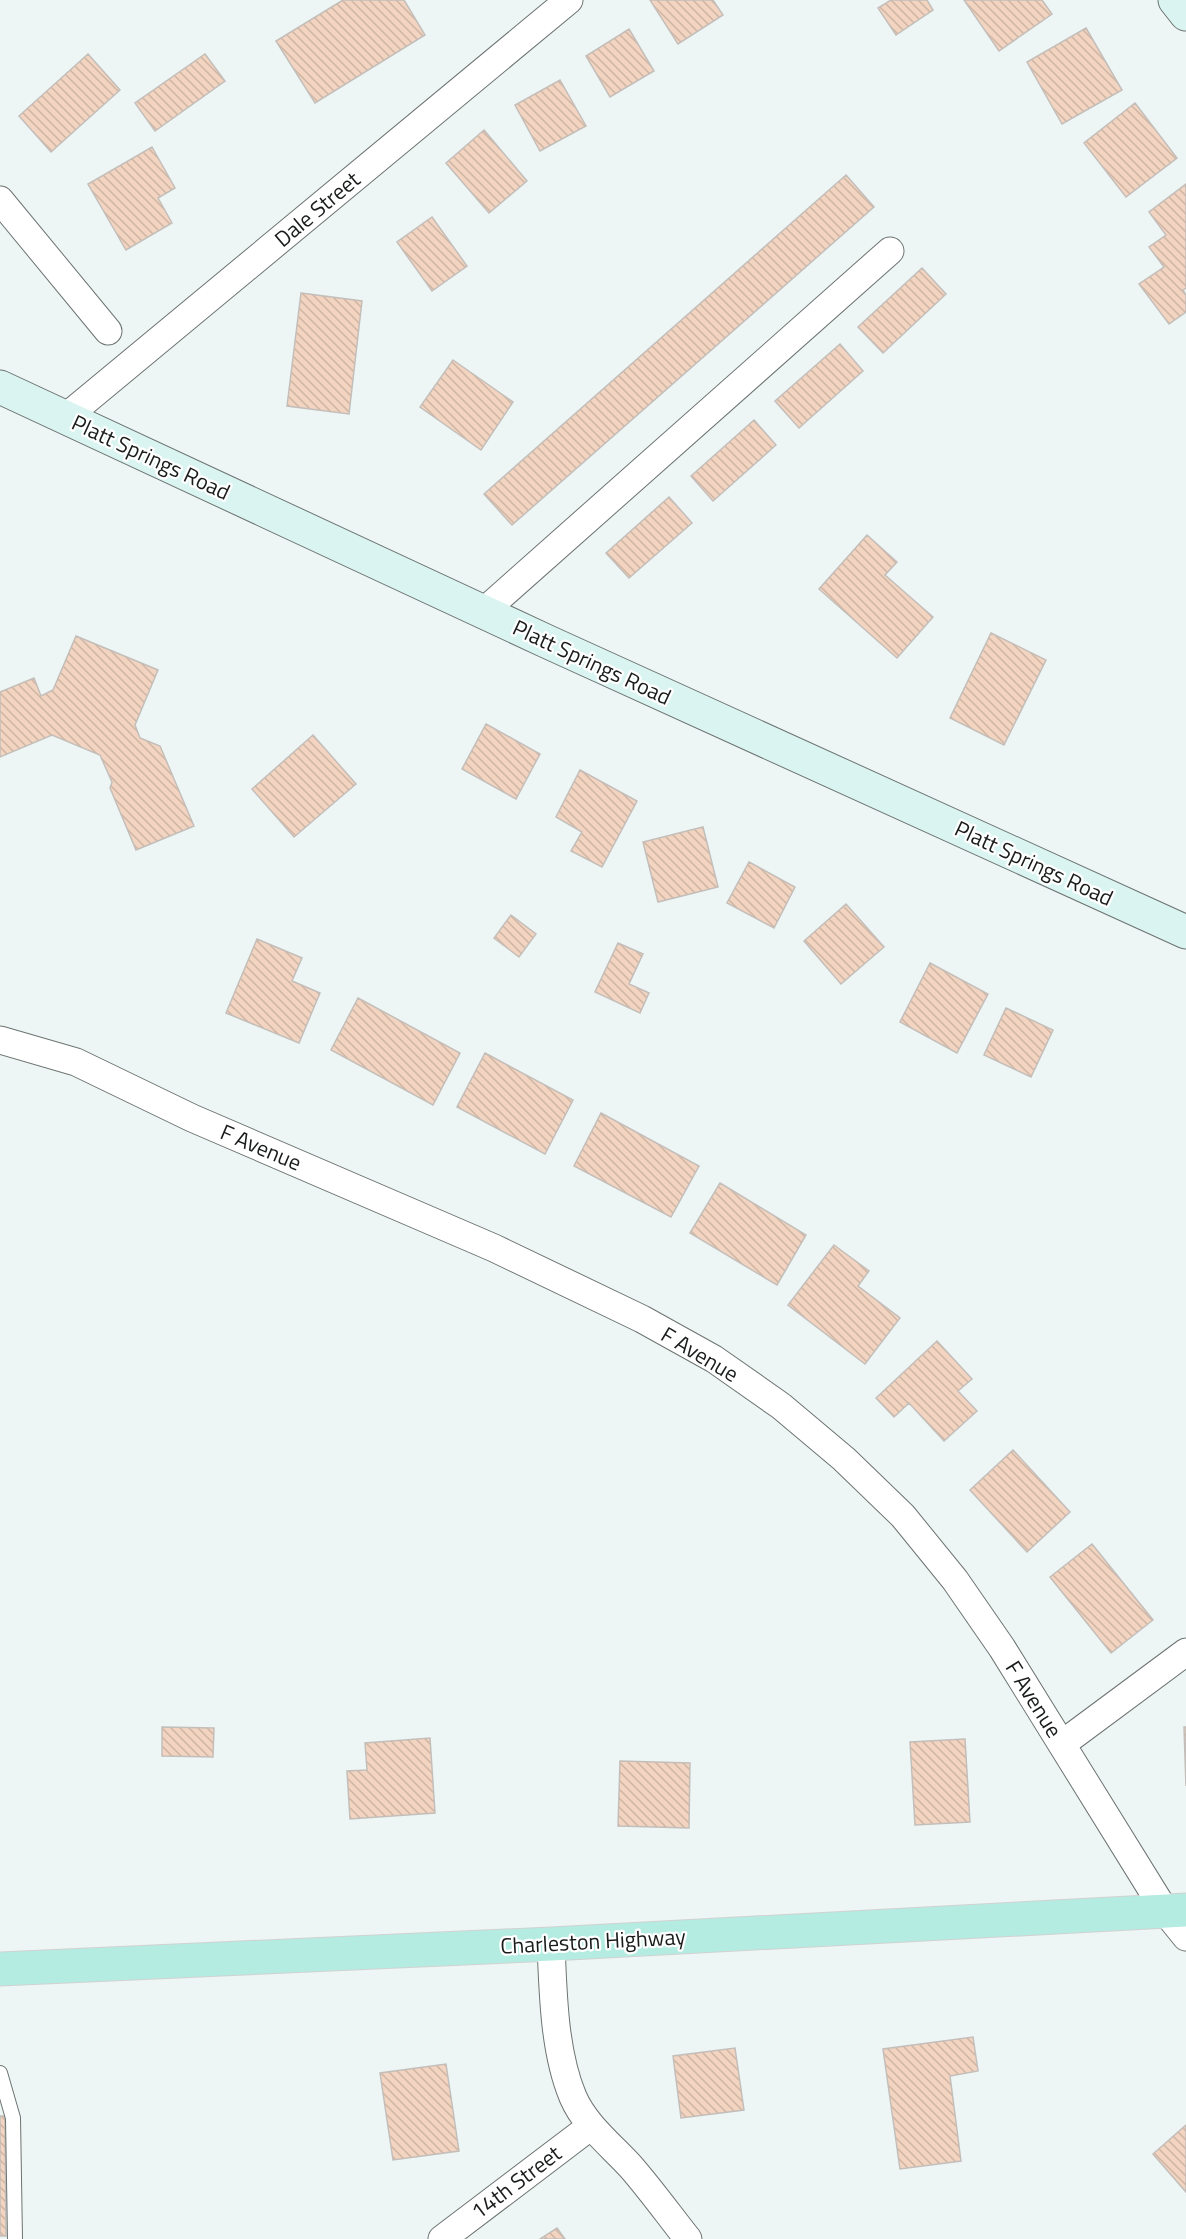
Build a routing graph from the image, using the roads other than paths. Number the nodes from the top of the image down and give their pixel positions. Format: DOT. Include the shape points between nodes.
graph roads {
  1 [pos="569,0"];
  2 [pos="1175,0"];
  3 [pos="1186,14"];
  4 [pos="0,200"];
  5 [pos="890,251"];
  6 [pos="108,331"];
  7 [pos="0,387"];
  8 [pos="66,417"];
  9 [pos="483,612"];
  10 [pos="1186,932"];
  11 [pos="0,1040"];
  12 [pos="1186,1652"];
  13 [pos="1062,1744"];
  14 [pos="1176,1911"];
  15 [pos="1186,1937"];
  16 [pos="551,1944"];
  17 [pos="0,1969"];
  18 [pos="0,2073"];
  19 [pos="591,2126"];
  20 [pos="15,2239"];
  21 [pos="442,2239"];
  22 [pos="688,2239"];
  1 -- 8 [label="street, Dale Street"];
  2 -- 3 [label="main road"];
  4 -- 6 [label="street"];
  5 -- 9 [label="street"];
  7 -- 8 [label="main road, Platt Springs Road"];
  8 -- 9 [label="main road, Platt Springs Road"];
  9 -- 10 [label="main road, Platt Springs Road"];
  11 -- 13 [label="street, F Avenue" via="76,1062 192,1118 494,1248 642,1319 714,1359 781,1406 903,1516 975,1609"];
  12 -- 13 [label="street"];
  13 -- 14 [label="street, F Avenue"];
  14 -- 15 [label="street, F Avenue"];
  14 -- 16 [label="main road, Charleston Highway"];
  16 -- 17 [label="main road, Charleston Highway"];
  16 -- 19 [label="street" via="561,2060 573,2098"];
  18 -- 20 [label="lane" via="12,2118"];
  19 -- 21 [label="street, 14th Street"];
  19 -- 22 [label="street" via="632,2169"];
}
